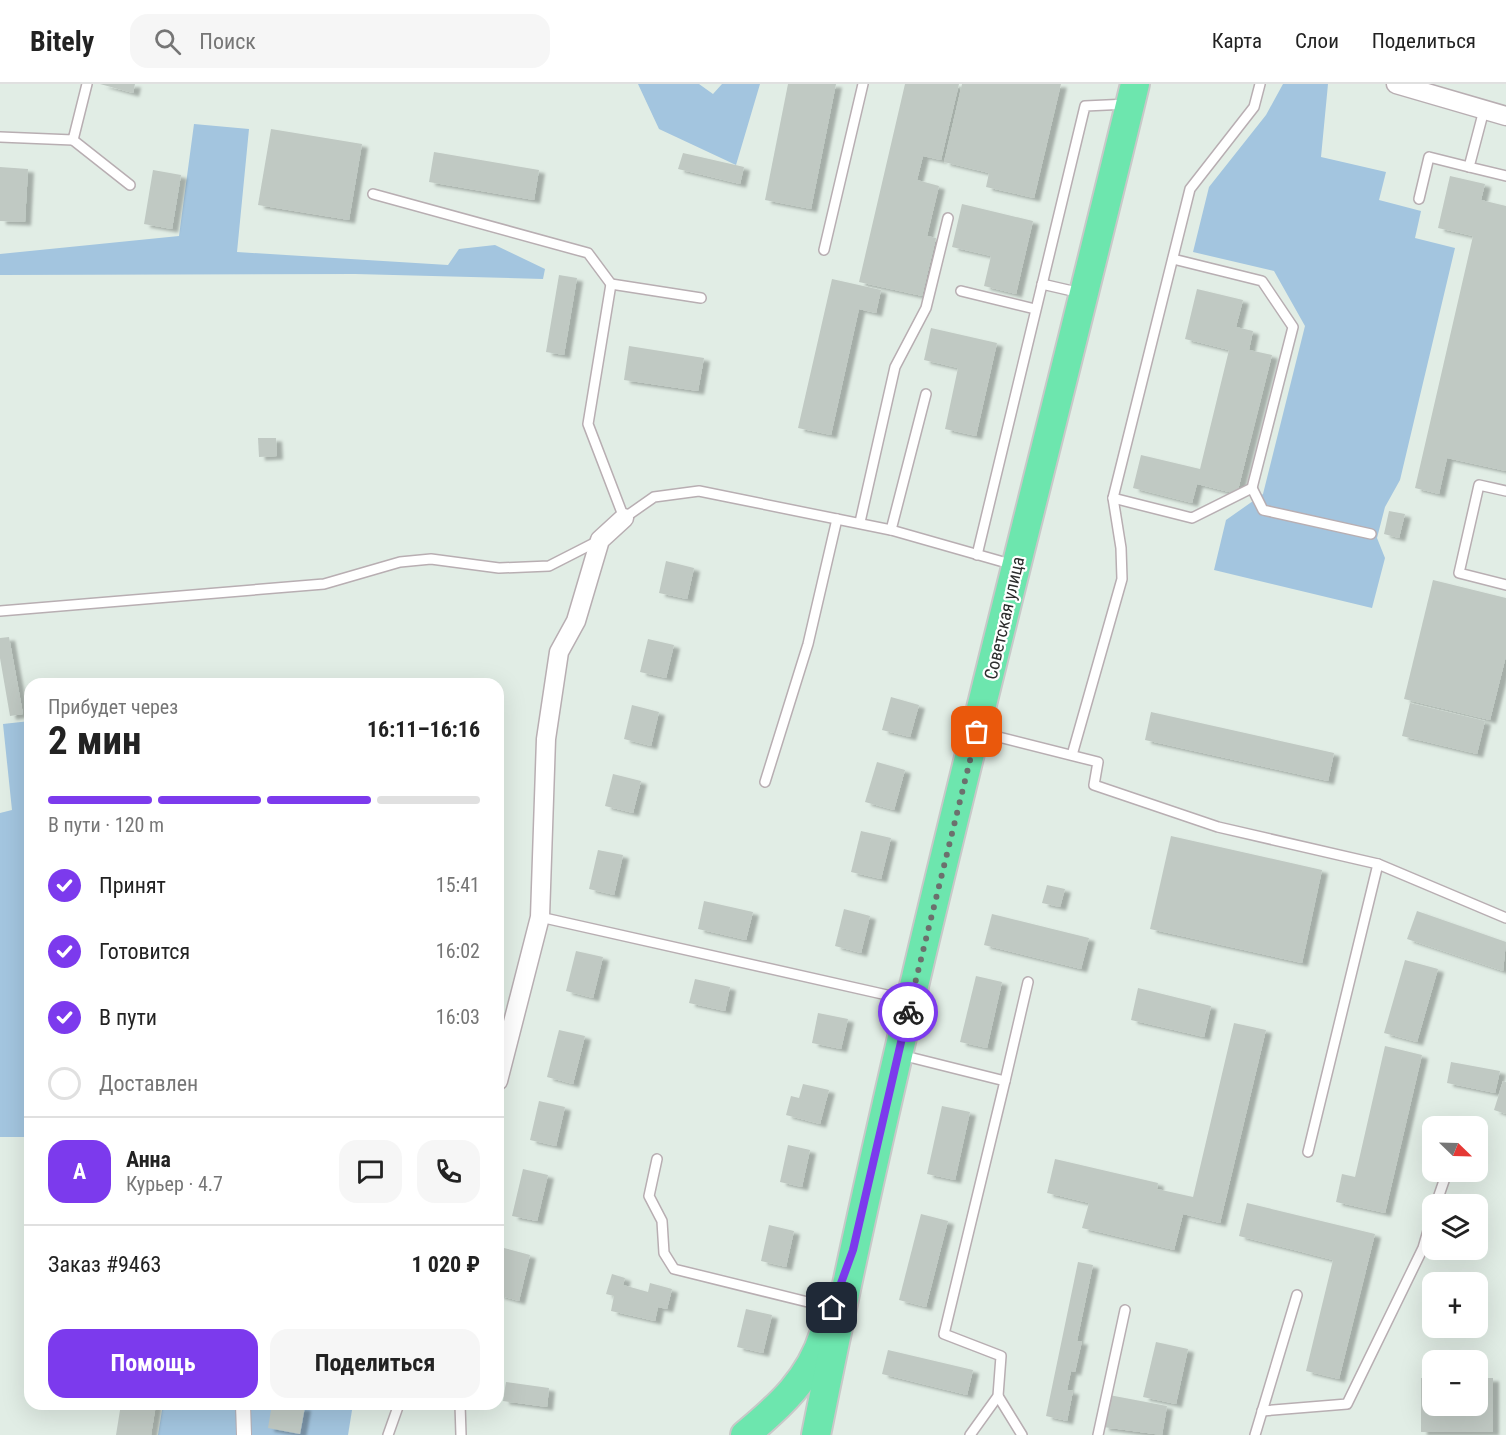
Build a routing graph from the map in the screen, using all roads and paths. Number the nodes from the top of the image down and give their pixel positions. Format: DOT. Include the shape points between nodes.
graph roads {
  1 [pos="87,84"];
  2 [pos="862,84"];
  3 [pos="1260,84"];
  4 [pos="1395,84"];
  5 [pos="1133,94"];
  6 [pos="1484,110"];
  7 [pos="1506,116"];
  8 [pos="0,137"];
  9 [pos="73,140"];
  10 [pos="1469,167"];
  11 [pos="1506,176"];
  12 [pos="130,185"];
  13 [pos="373,194"];
  14 [pos="1419,199"];
  15 [pos="948,218"];
  16 [pos="824,250"];
  17 [pos="1173,259"];
  18 [pos="611,284"];
  19 [pos="1042,284"];
  20 [pos="961,291"];
  21 [pos="1083,293"];
  22 [pos="701,298"];
  23 [pos="1035,309"];
  24 [pos="926,394"];
  25 [pos="1252,488"];
  26 [pos="1506,491"];
  27 [pos="1113,498"];
  28 [pos="624,518"];
  29 [pos="837,519"];
  30 [pos="860,522"];
  31 [pos="891,530"];
  32 [pos="1371,534"];
  33 [pos="600,540"];
  34 [pos="977,555"];
  35 [pos="1016,566"];
  36 [pos="1506,585"];
  37 [pos="0,611"];
  38 [pos="977,732"];
  39 [pos="1072,755"];
  40 [pos="765,782"];
  41 [pos="1378,864"];
  42 [pos="540,917"];
  43 [pos="1506,918"];
  44 [pos="1028,982"];
  45 [pos="911,1001"];
  46 [pos="898,1055"];
  47 [pos="504,1058"];
  48 [pos="1005,1081"];
  49 [pos="1308,1152"];
  50 [pos="657,1159"];
  51 [pos="853,1250"];
  52 [pos="1422,1250"];
  53 [pos="1297,1295"];
  54 [pos="832,1308"];
  55 [pos="1125,1310"];
  56 [pos="999,1396"];
  57 [pos="246,1410"];
  58 [pos="397,1410"];
  59 [pos="461,1410"];
  60 [pos="1262,1411"];
  61 [pos="244,1435"];
  62 [pos="388,1435"];
  63 [pos="461,1435"];
  64 [pos="745,1435"];
  65 [pos="778,1435"];
  66 [pos="816,1435"];
  67 [pos="970,1435"];
  68 [pos="1022,1435"];
  69 [pos="1098,1435"];
  70 [pos="1255,1435"];
  1 -- 9 [label="lane"];
  2 -- 16 [label="lane"];
  3 -- 17 [label="lane" via="1254,107 1190,189"];
  4 -- 6 [label="street"];
  5 -- 19 [label="lane" via="1085,106"];
  5 -- 21 [label="main road, Советская улица"];
  6 -- 7 [label="street"];
  6 -- 10 [label="lane"];
  8 -- 9 [label="lane"];
  9 -- 12 [label="lane"];
  10 -- 11 [label="lane"];
  10 -- 14 [label="lane" via="1429,157"];
  13 -- 18 [label="lane" via="588,253"];
  15 -- 30 [label="lane" via="926,308 896,367"];
  17 -- 25 [label="lane" via="1262,281 1293,327"];
  17 -- 27 [label="lane"];
  18 -- 22 [label="lane"];
  18 -- 28 [label="lane" via="588,424"];
  19 -- 21 [label="lane"];
  19 -- 23 [label="lane"];
  20 -- 23 [label="lane"];
  21 -- 35 [label="main road, Советская улица"];
  23 -- 34 [label="lane"];
  24 -- 31 [label="lane"];
  25 -- 27 [label="lane" via="1192,518"];
  25 -- 32 [label="lane" via="1263,510"];
  26 -- 36 [label="lane" via="1479,485 1460,573"];
  27 -- 39 [label="lane" via="1122,579"];
  28 -- 29 [label="lane" via="654,497 699,491"];
  28 -- 33 [label="street"];
  29 -- 30 [label="lane"];
  29 -- 40 [label="lane" via="808,644"];
  30 -- 31 [label="lane"];
  31 -- 34 [label="lane"];
  33 -- 37 [label="lane" via="549,566 499,568 431,559 400,562 324,584"];
  33 -- 42 [label="street" via="576,621 559,652 546,739"];
  34 -- 35 [label="lane"];
  35 -- 38 [label="main road, Советская улица"];
  38 -- 39 [label="lane"];
  38 -- 45 [label="main road, Советская улица"];
  39 -- 41 [label="lane" via="1098,762 1094,785 1218,827"];
  41 -- 43 [label="lane"];
  41 -- 49 [label="lane"];
  42 -- 45 [label="lane"];
  42 -- 47 [label="street"];
  44 -- 48 [label="lane"];
  45 -- 46 [label="main road, Советская улица"];
  46 -- 48 [label="lane"];
  46 -- 51 [label="main road, Советская улица"];
  48 -- 56 [label="lane" via="944,1334 1001,1356"];
  50 -- 54 [label="lane" via="649,1196 662,1221 664,1253 674,1269"];
  51 -- 54 [label="main road"];
  51 -- 66 [label="main road, Советская улица"];
  52 -- 60 [label="lane" via="1347,1404"];
  53 -- 60 [label="lane"];
  54 -- 64 [label="main road" via="812,1364 799,1385"];
  55 -- 69 [label="lane"];
  56 -- 67 [label="lane"];
  56 -- 68 [label="lane"];
  57 -- 61 [label="street"];
  58 -- 62 [label="lane"];
  59 -- 63 [label="lane"];
  60 -- 70 [label="lane"];
  64 -- 65 [label="main road"];
}
